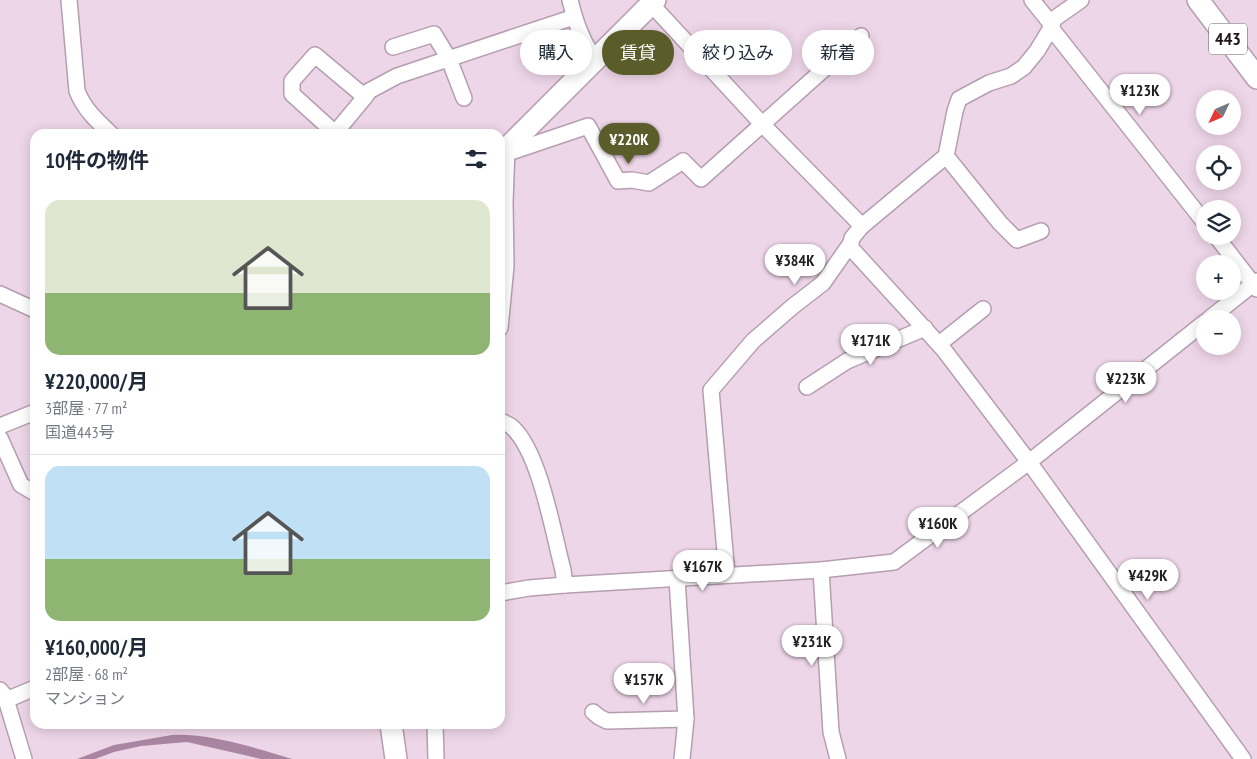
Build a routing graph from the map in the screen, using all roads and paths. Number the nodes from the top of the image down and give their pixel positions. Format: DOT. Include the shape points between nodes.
graph roads {
  1 [pos="69,0"];
  2 [pos="570,0"];
  3 [pos="1032,0"];
  4 [pos="1081,0"];
  5 [pos="1198,0"];
  6 [pos="653,2"];
  7 [pos="574,17"];
  8 [pos="1051,27"];
  9 [pos="393,47"];
  10 [pos="449,59"];
  11 [pos="596,60"];
  12 [pos="817,75"];
  13 [pos="1257,78"];
  14 [pos="365,97"];
  15 [pos="464,98"];
  16 [pos="762,124"];
  17 [pos="105,129"];
  18 [pos="331,129"];
  19 [pos="338,129"];
  20 [pos="505,150"];
  21 [pos="505,151"];
  22 [pos="946,156"];
  23 [pos="1196,212"];
  24 [pos="862,226"];
  25 [pos="1041,231"];
  26 [pos="505,234"];
  27 [pos="851,243"];
  28 [pos="1223,245"];
  29 [pos="505,276"];
  30 [pos="1256,285"];
  31 [pos="0,294"];
  32 [pos="30,308"];
  33 [pos="983,309"];
  34 [pos="1221,310"];
  35 [pos="925,328"];
  36 [pos="1196,329"];
  37 [pos="939,344"];
  38 [pos="807,388"];
  39 [pos="30,414"];
  40 [pos="505,423"];
  41 [pos="0,426"];
  42 [pos="0,438"];
  43 [pos="1029,462"];
  44 [pos="30,490"];
  45 [pos="821,570"];
  46 [pos="727,575"];
  47 [pos="677,579"];
  48 [pos="565,586"];
  49 [pos="505,591"];
  50 [pos="30,689"];
  51 [pos="3,695"];
  52 [pos="594,712"];
  53 [pos="686,719"];
  54 [pos="391,729"];
  55 [pos="435,729"];
  56 [pos="24,759"];
  57 [pos="396,759"];
  58 [pos="436,759"];
  59 [pos="682,759"];
  60 [pos="838,759"];
  61 [pos="1243,759"];
  1 -- 17 [label="street" via="77,91 82,104"];
  2 -- 7 [label="street"];
  3 -- 8 [label="street"];
  4 -- 8 [label="street" via="1054,19"];
  5 -- 13 [label="highway, 443"];
  6 -- 11 [label="highway"];
  6 -- 16 [label="street"];
  7 -- 10 [label="street"];
  7 -- 11 [label="street" via="588,51"];
  8 -- 22 [label="street" via="1024,67 959,99"];
  8 -- 23 [label="street"];
  9 -- 10 [label="street" via="434,34"];
  10 -- 14 [label="street" via="397,76 369,91"];
  10 -- 15 [label="street"];
  11 -- 20 [label="highway"];
  12 -- 16 [label="street"];
  14 -- 18 [label="street" via="315,55 292,81 292,94"];
  14 -- 19 [label="street"];
  16 -- 21 [label="street" via="701,179 683,161 649,183 618,181 588,126 514,151"];
  16 -- 24 [label="street"];
  22 -- 24 [label="street"];
  22 -- 25 [label="street" via="1017,240"];
  24 -- 27 [label="street"];
  26 -- 29 [label="street"];
  27 -- 35 [label="street" via="850,247"];
  27 -- 46 [label="street" via="823,283 754,341 711,390"];
  28 -- 30 [label="street"];
  30 -- 34 [label="street"];
  31 -- 32 [label="street"];
  33 -- 37 [label="street"];
  35 -- 37 [label="street"];
  35 -- 38 [label="street" via="847,361"];
  36 -- 43 [label="street"];
  37 -- 43 [label="street"];
  39 -- 41 [label="street"];
  40 -- 48 [label="street" via="513,427 527,446 539,475"];
  42 -- 44 [label="street" via="21,485"];
  43 -- 45 [label="street" via="894,562"];
  43 -- 61 [label="street"];
  45 -- 46 [label="street"];
  45 -- 60 [label="street" via="831,732"];
  46 -- 47 [label="street"];
  47 -- 48 [label="street"];
  47 -- 53 [label="street"];
  48 -- 49 [label="street"];
  50 -- 51 [label="street"];
  51 -- 56 [label="street"];
  52 -- 53 [label="street" via="607,721"];
  53 -- 59 [label="street"];
  54 -- 57 [label="highway"];
  55 -- 58 [label="street"];
}
